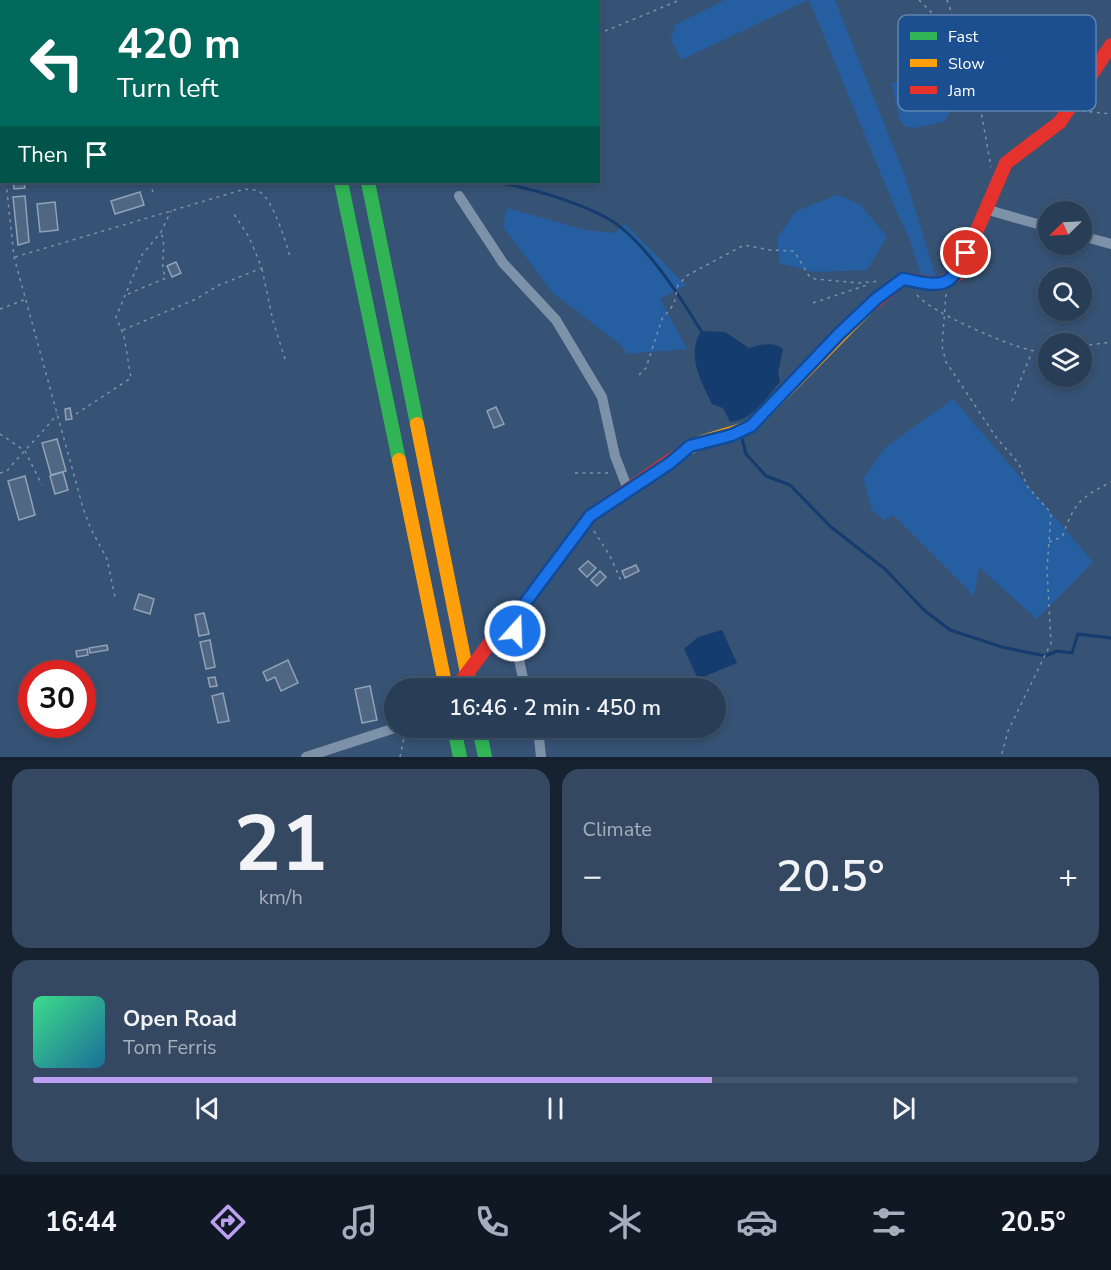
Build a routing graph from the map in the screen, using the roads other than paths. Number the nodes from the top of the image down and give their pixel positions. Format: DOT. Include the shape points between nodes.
graph roads {
  1 [pos="1111,45"];
  2 [pos="1096,69"];
  3 [pos="1069,111"];
  4 [pos="339,183"];
  5 [pos="370,183"];
  6 [pos="459,196"];
  7 [pos="985,209"];
  8 [pos="1038,224"];
  9 [pos="1092,239"];
  10 [pos="1111,244"];
  11 [pos="629,492"];
  12 [pos="519,611"];
  13 [pos="467,674"];
  14 [pos="444,678"];
  15 [pos="464,678"];
  16 [pos="468,678"];
  17 [pos="523,678"];
  18 [pos="384,732"];
  19 [pos="456,738"];
  20 [pos="481,738"];
  21 [pos="539,738"];
  22 [pos="306,757"];
  23 [pos="460,757"];
  24 [pos="485,757"];
  25 [pos="541,757"];
  1 -- 2 [label="main road"];
  3 -- 7 [label="main road" via="1048,133 1009,159"];
  4 -- 14 [label="main road"];
  5 -- 13 [label="main road"];
  6 -- 11 [label="street" via="503,262 556,320 602,397 615,456"];
  7 -- 8 [label="street"];
  7 -- 11 [label="main road" via="958,274 946,284 903,279 839,334 751,426 690,446"];
  9 -- 10 [label="street"];
  11 -- 12 [label="main road" via="587,520"];
  12 -- 13 [label="main road"];
  12 -- 17 [label="street" via="515,631"];
  13 -- 15 [label="main road"];
  13 -- 16 [label="main road"];
  18 -- 22 [label="street"];
  19 -- 23 [label="main road"];
  20 -- 24 [label="main road"];
  21 -- 25 [label="street"];
}
